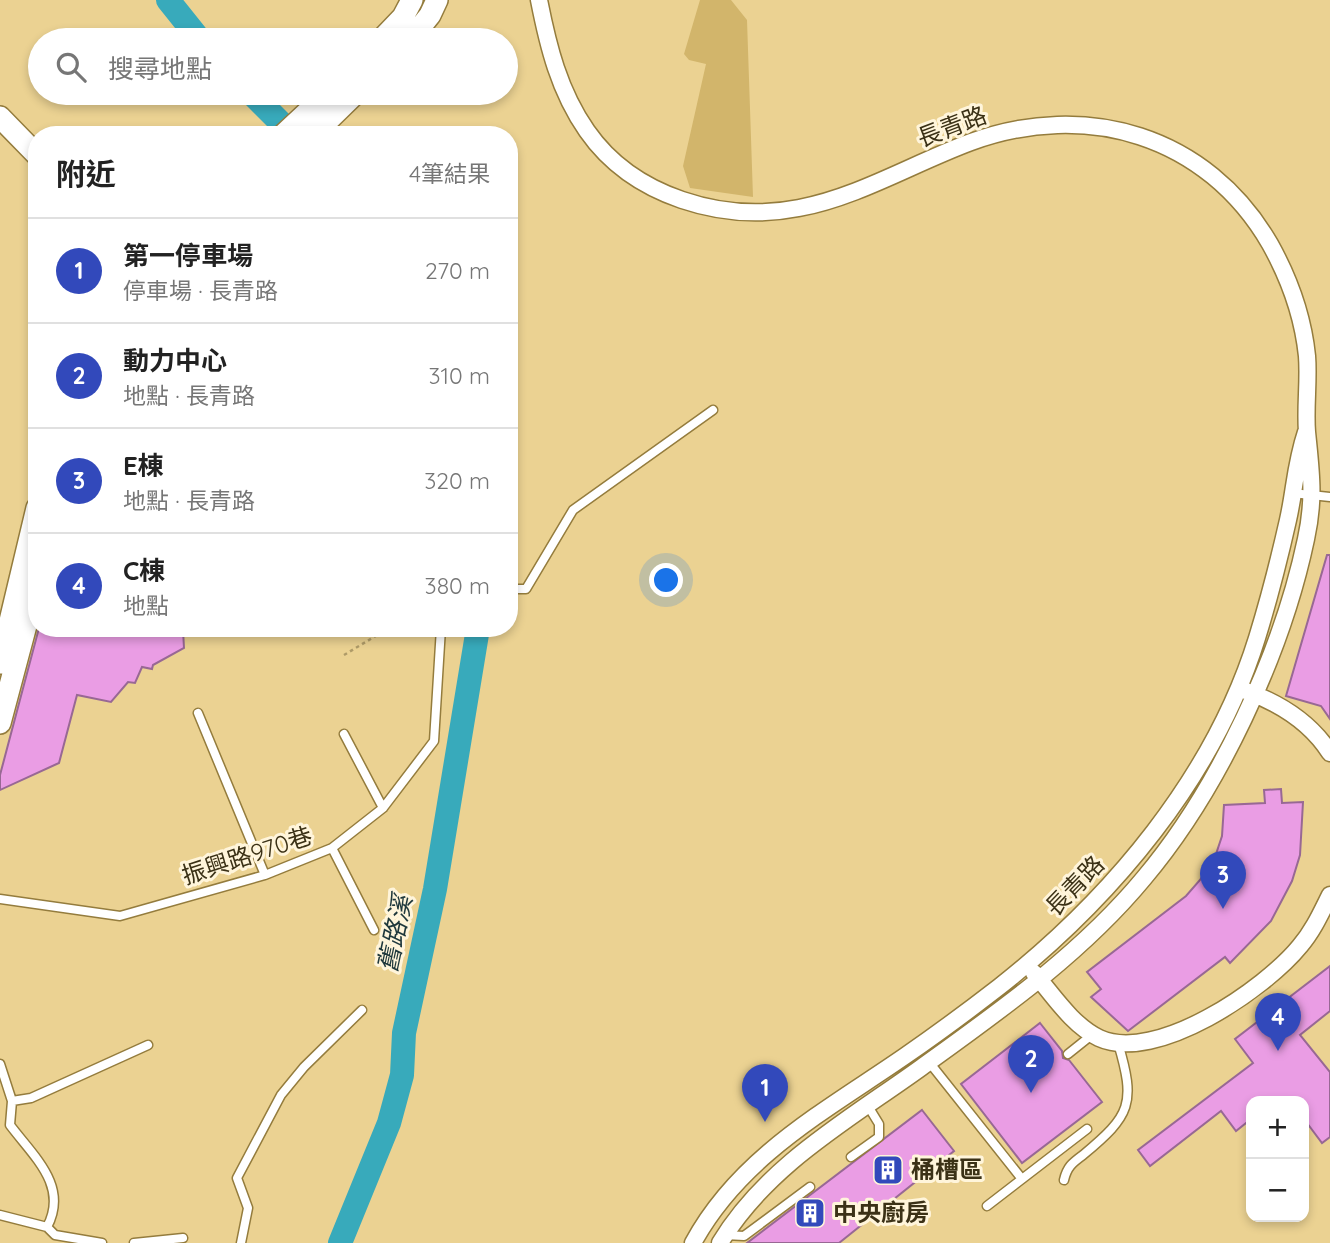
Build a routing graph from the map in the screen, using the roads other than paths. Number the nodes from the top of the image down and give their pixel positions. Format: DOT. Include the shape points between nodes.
graph roads {
  1 [pos="412,0"];
  2 [pos="437,0"];
  3 [pos="539,0"];
  4 [pos="392,28"];
  5 [pos="420,28"];
  6 [pos="335,105"];
  7 [pos="320,114"];
  8 [pos="0,117"];
  9 [pos="299,126"];
  10 [pos="28,146"];
  11 [pos="713,410"];
  12 [pos="1307,430"];
  13 [pos="1292,493"];
  14 [pos="1312,494"];
  15 [pos="1330,497"];
  16 [pos="28,560"];
  17 [pos="518,589"];
  18 [pos="28,605"];
  19 [pos="440,637"];
  20 [pos="5,659"];
  21 [pos="1237,688"];
  22 [pos="1254,693"];
  23 [pos="198,713"];
  24 [pos="0,723"];
  25 [pos="344,734"];
  26 [pos="1330,753"];
  27 [pos="383,808"];
  28 [pos="332,848"];
  29 [pos="265,875"];
  30 [pos="1330,895"];
  31 [pos="0,899"];
  32 [pos="374,930"];
  33 [pos="1027,964"];
  34 [pos="1040,979"];
  35 [pos="362,1010"];
  36 [pos="1093,1034"];
  37 [pos="1118,1043"];
  38 [pos="148,1045"];
  39 [pos="1068,1054"];
  40 [pos="929,1062"];
  41 [pos="0,1064"];
  42 [pos="12,1101"];
  43 [pos="867,1106"];
  44 [pos="1087,1129"];
  45 [pos="776,1146"];
  46 [pos="850,1157"];
  47 [pos="789,1164"];
  48 [pos="1022,1179"];
  49 [pos="1064,1180"];
  50 [pos="810,1187"];
  51 [pos="987,1206"];
  52 [pos="0,1215"];
  53 [pos="47,1227"];
  54 [pos="183,1238"];
  55 [pos="722,1239"];
  56 [pos="102,1243"];
  57 [pos="134,1243"];
  58 [pos="241,1243"];
  59 [pos="693,1243"];
  1 -- 4 [label="street"];
  2 -- 5 [label="street"];
  3 -- 12 [label="street, 長青路" via="550,54 589,134 605,153 642,180 709,209 801,208 1007,131 1045,125 1121,129 1192,159 1235,195 1260,227 1292,288 1307,353"];
  6 -- 7 [label="street"];
  7 -- 9 [label="street"];
  8 -- 10 [label="street"];
  11 -- 17 [label="lane" via="573,510 526,589"];
  12 -- 13 [label="street, 長青路"];
  12 -- 14 [label="street, 長青路"];
  13 -- 14 [label="lane"];
  13 -- 21 [label="street, 長青路" via="1261,625"];
  14 -- 15 [label="lane"];
  14 -- 22 [label="street, 長青路" via="1307,539 1295,583"];
  16 -- 20 [label="street"];
  18 -- 20 [label="street"];
  19 -- 27 [label="lane, 振興路970巷" via="434,741"];
  20 -- 24 [label="street"];
  21 -- 22 [label="street"];
  21 -- 33 [label="street, 長青路" via="1194,774 1155,828 1106,889"];
  22 -- 26 [label="street" via="1303,722"];
  22 -- 34 [label="street, 長青路" via="1203,794 1145,877"];
  23 -- 29 [label="lane"];
  25 -- 27 [label="lane"];
  27 -- 28 [label="lane, 振興路970巷"];
  28 -- 29 [label="lane, 振興路970巷"];
  28 -- 32 [label="lane"];
  29 -- 31 [label="lane, 振興路970巷" via="120,916"];
  30 -- 37 [label="street" via="1300,946 1279,969 1248,991 1195,1024 1163,1037"];
  33 -- 34 [label="street"];
  33 -- 45 [label="street, 長青路" via="952,1023"];
  34 -- 36 [label="street"];
  34 -- 40 [label="street, 長青路"];
  35 -- 58 [label="lane" via="281,1095 236,1178 248,1208"];
  36 -- 37 [label="street"];
  36 -- 39 [label="lane"];
  37 -- 49 [label="lane" via="1128,1078 1127,1108 1113,1130 1066,1168"];
  38 -- 42 [label="lane" via="31,1098"];
  40 -- 43 [label="street, 長青路"];
  40 -- 48 [label="lane"];
  41 -- 42 [label="lane"];
  42 -- 53 [label="lane" via="10,1125 54,1185 56,1211"];
  43 -- 46 [label="lane" via="880,1124 879,1137"];
  43 -- 47 [label="street, 長青路"];
  44 -- 48 [label="lane"];
  45 -- 47 [label="lane"];
  45 -- 59 [label="street, 長青路" via="719,1202"];
  47 -- 55 [label="street, 長青路" via="744,1206"];
  48 -- 51 [label="lane"];
  50 -- 55 [label="lane" via="744,1236"];
  52 -- 53 [label="lane"];
  53 -- 56 [label="lane" via="55,1236"];
  54 -- 57 [label="lane"];
}
